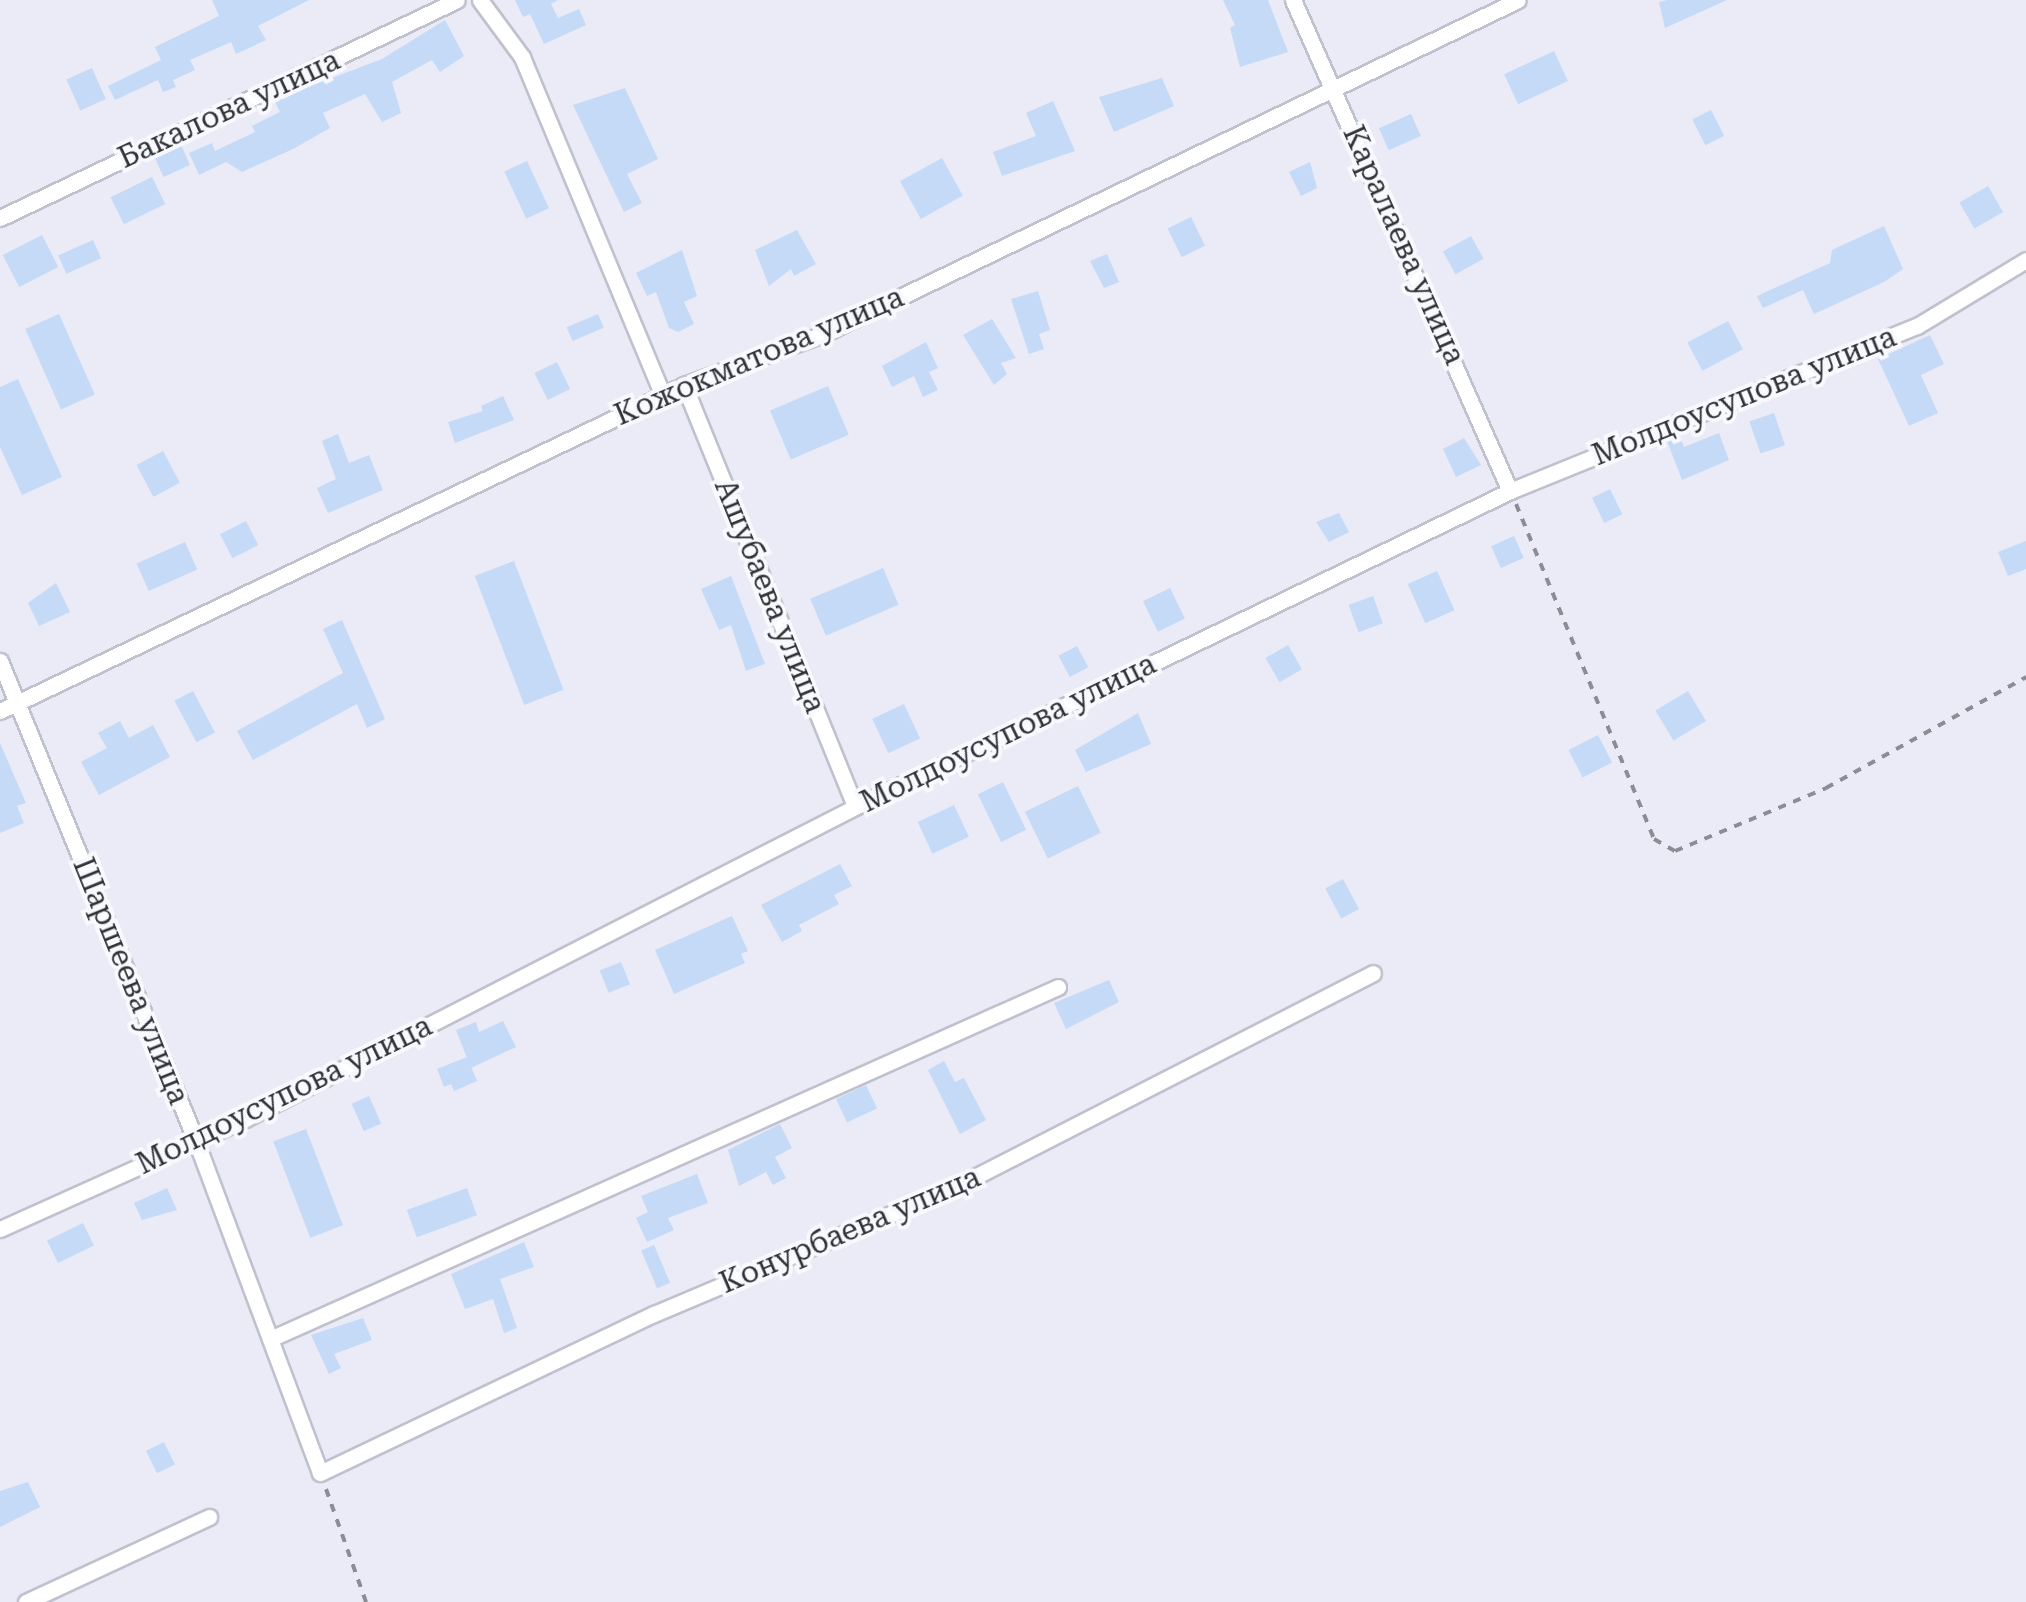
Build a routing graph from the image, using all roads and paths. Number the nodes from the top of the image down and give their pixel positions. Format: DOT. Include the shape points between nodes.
graph roads {
  1 [pos="457,0"];
  2 [pos="480,0"];
  3 [pos="1293,0"];
  4 [pos="1518,0"];
  5 [pos="1332,85"];
  6 [pos="0,218"];
  7 [pos="2026,260"];
  8 [pos="684,385"];
  9 [pos="663,395"];
  10 [pos="1510,491"];
  11 [pos="0,661"];
  12 [pos="2026,677"];
  13 [pos="18,702"];
  14 [pos="0,711"];
  15 [pos="855,807"];
  16 [pos="1373,973"];
  17 [pos="1058,987"];
  18 [pos="196,1142"];
  19 [pos="0,1229"];
  20 [pos="270,1339"];
  21 [pos="320,1473"];
  22 [pos="209,1517"];
  23 [pos="26,1602"];
  24 [pos="366,1602"];
  1 -- 6 [label="street, Бакалова улица"];
  2 -- 9 [label="street" via="522,57"];
  3 -- 5 [label="street, Каралаева улица"];
  4 -- 5 [label="street, Кожокматова улица"];
  5 -- 8 [label="street, Кожокматова улица" via="821,335"];
  5 -- 10 [label="street, Каралаева улица"];
  7 -- 10 [label="street, Молдоусупова улица" via="1917,326"];
  8 -- 9 [label="street, Кожокматова улица"];
  8 -- 15 [label="street, Ашубаева улица"];
  9 -- 13 [label="street, Кожокматова улица"];
  10 -- 12 [label="path" via="1555,586 1654,839 1675,851 1826,788"];
  10 -- 15 [label="street, Молдоусупова улица"];
  11 -- 13 [label="street, Шаршеева улица"];
  13 -- 14 [label="street, Кожокматова улица"];
  13 -- 18 [label="street, Шаршеева улица"];
  15 -- 18 [label="street, Молдоусупова улица"];
  16 -- 21 [label="street, Конурбаева улица" via="959,1185 654,1314"];
  17 -- 20 [label="street"];
  18 -- 19 [label="street, Молдоусупова улица"];
  18 -- 20 [label="street, Шаршеева улица"];
  20 -- 21 [label="street, Шаршеева улица"];
  21 -- 24 [label="path"];
  22 -- 23 [label="street"];
}
